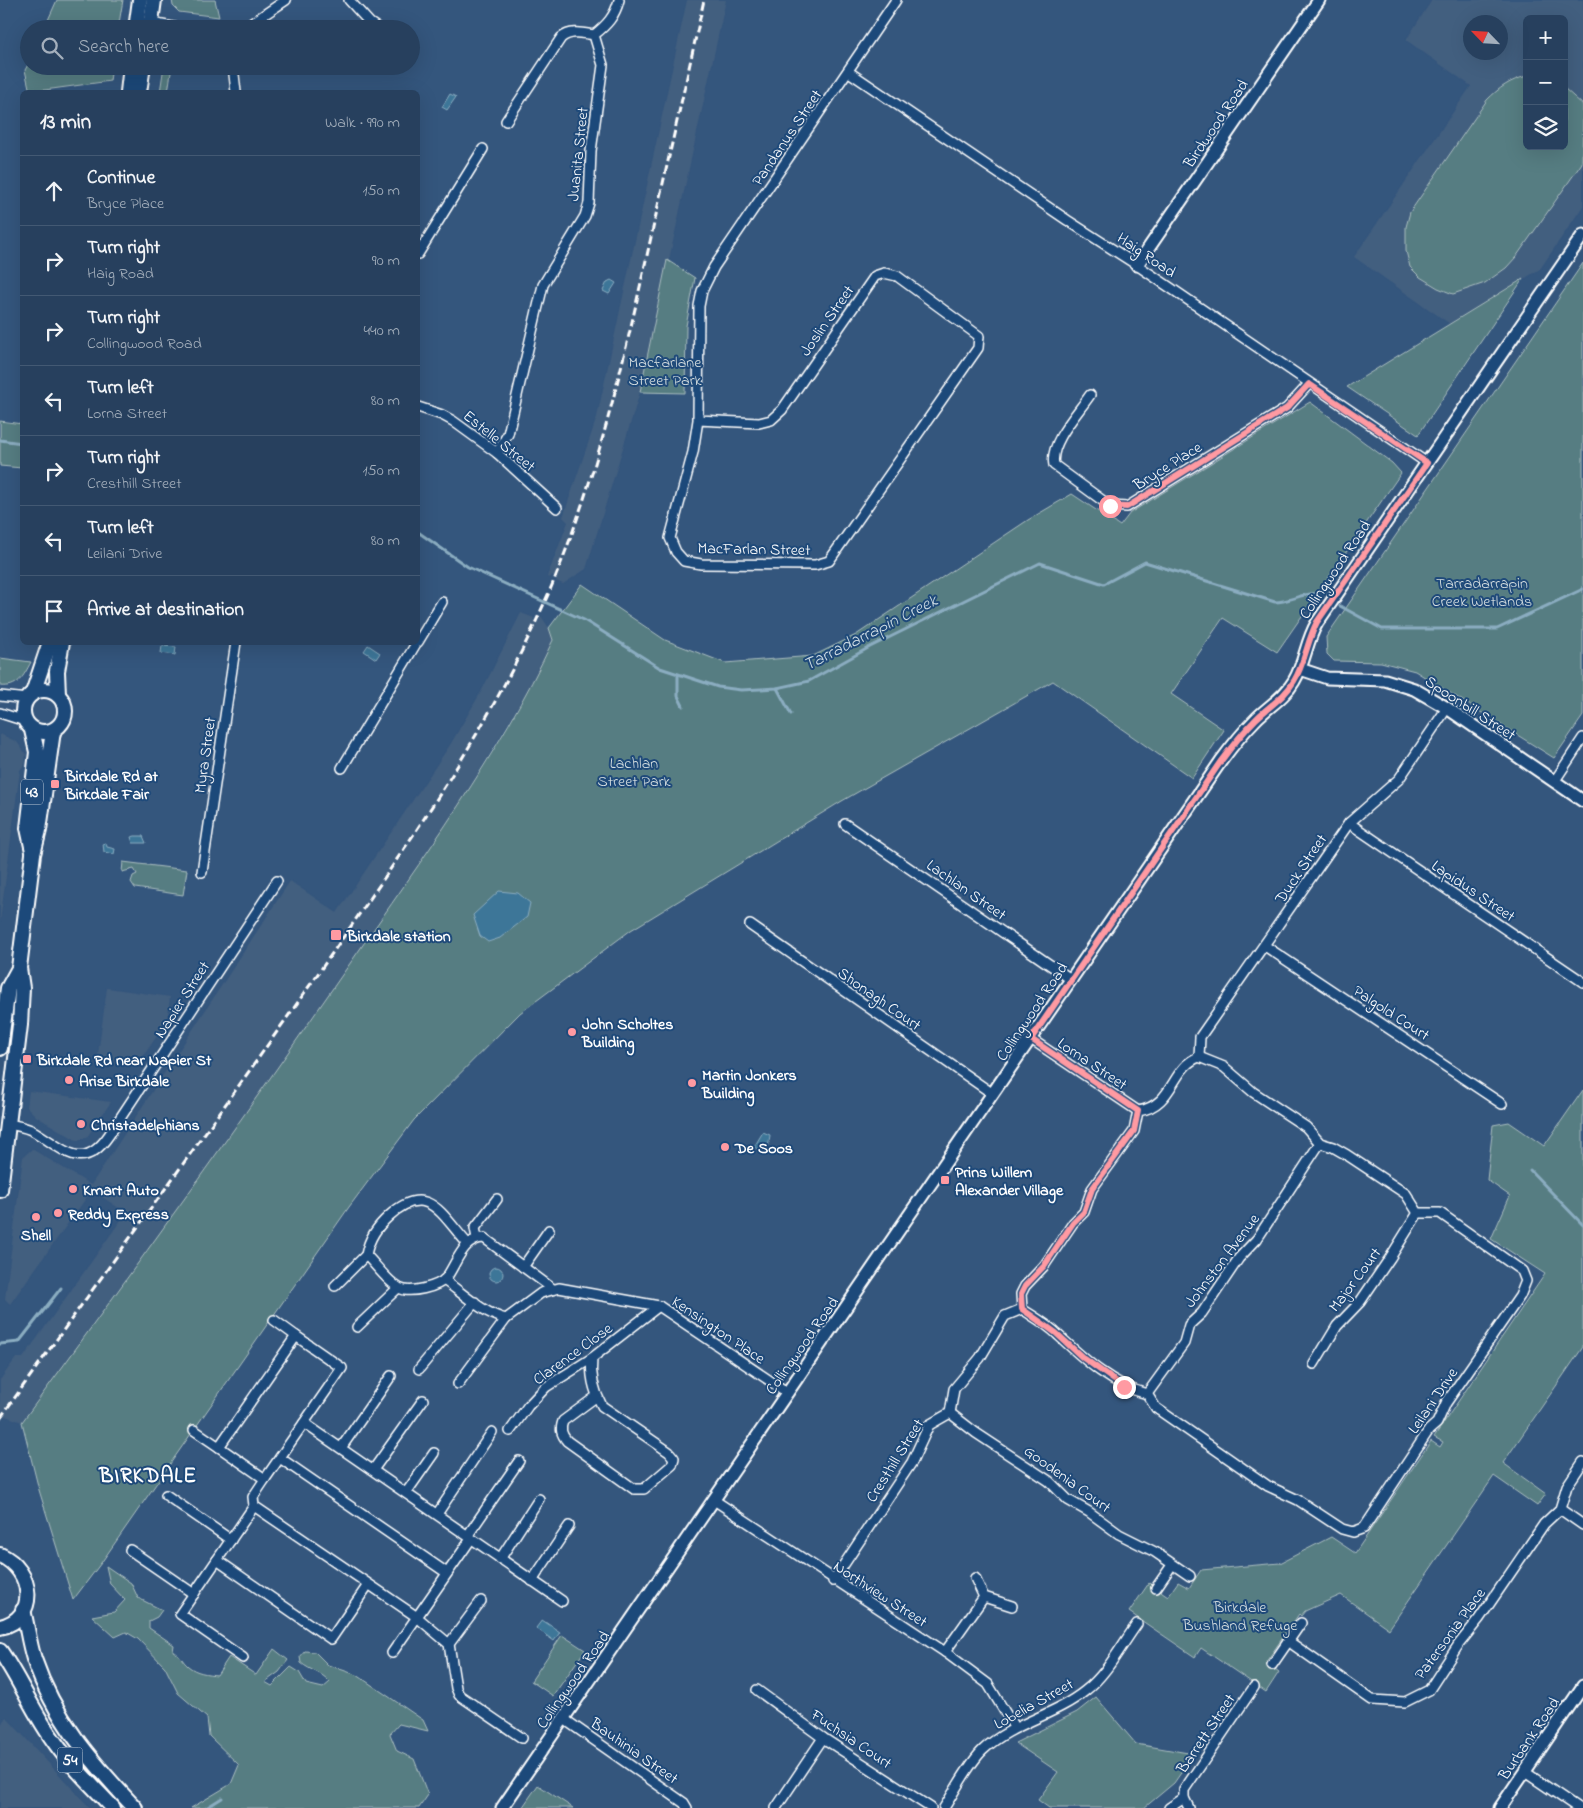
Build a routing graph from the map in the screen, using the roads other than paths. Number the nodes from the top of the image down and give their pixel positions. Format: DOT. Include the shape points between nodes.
graph roads {
  1 [pos="140,0"];
  2 [pos="154,0"];
  3 [pos="286,0"];
  4 [pos="349,0"];
  5 [pos="619,0"];
  6 [pos="896,0"];
  7 [pos="1319,0"];
  8 [pos="137,20"];
  9 [pos="151,20"];
  10 [pos="259,20"];
  11 [pos="367,20"];
  12 [pos="594,35"];
  13 [pos="849,72"];
  14 [pos="130,75"];
  15 [pos="142,75"];
  16 [pos="234,75"];
  17 [pos="128,90"];
  18 [pos="139,90"];
  19 [pos="236,90"];
  20 [pos="506,121"];
  21 [pos="483,149"];
  22 [pos="1583,235"];
  23 [pos="420,251"];
  24 [pos="1137,265"];
  25 [pos="702,291"];
  26 [pos="979,336"];
  27 [pos="1309,384"];
  28 [pos="1090,395"];
  29 [pos="420,408"];
  30 [pos="698,420"];
  31 [pos="497,453"];
  32 [pos="1427,463"];
  33 [pos="557,508"];
  34 [pos="442,602"];
  35 [pos="420,635"];
  36 [pos="49,645"];
  37 [pos="61,645"];
  38 [pos="236,645"];
  39 [pos="414,645"];
  40 [pos="1300,669"];
  41 [pos="58,695"];
  42 [pos="0,696"];
  43 [pos="30,696"];
  44 [pos="1447,708"];
  45 [pos="0,714"];
  46 [pos="28,725"];
  47 [pos="53,731"];
  48 [pos="1583,738"];
  49 [pos="342,768"];
  50 [pos="1554,782"];
  51 [pos="1583,801"];
  52 [pos="1349,823"];
  53 [pos="845,824"];
  54 [pos="33,854"];
  55 [pos="202,872"];
  56 [pos="277,881"];
  57 [pos="750,925"];
  58 [pos="1265,946"];
  59 [pos="19,968"];
  60 [pos="1072,980"];
  61 [pos="1583,982"];
  62 [pos="1031,1039"];
  63 [pos="0,1048"];
  64 [pos="1199,1057"];
  65 [pos="993,1094"];
  66 [pos="1502,1104"];
  67 [pos="1138,1111"];
  68 [pos="3,1123"];
  69 [pos="1320,1144"];
  70 [pos="0,1190"];
  71 [pos="497,1199"];
  72 [pos="1418,1213"];
  73 [pos="549,1230"];
  74 [pos="477,1238"];
  75 [pos="467,1243"];
  76 [pos="366,1255"];
  77 [pos="524,1267"];
  78 [pos="444,1280"];
  79 [pos="335,1286"];
  80 [pos="398,1288"];
  81 [pos="553,1289"];
  82 [pos="475,1302"];
  83 [pos="659,1306"];
  84 [pos="1022,1309"];
  85 [pos="506,1319"];
  86 [pos="274,1320"];
  87 [pos="357,1327"];
  88 [pos="296,1336"];
  89 [pos="592,1358"];
  90 [pos="1314,1364"];
  91 [pos="419,1369"];
  92 [pos="391,1376"];
  93 [pos="458,1384"];
  94 [pos="788,1393"];
  95 [pos="1147,1394"];
  96 [pos="597,1396"];
  97 [pos="423,1400"];
  98 [pos="950,1412"];
  99 [pos="304,1423"];
  100 [pos="194,1430"];
  101 [pos="510,1431"];
  102 [pos="492,1432"];
  103 [pos="219,1447"];
  104 [pos="340,1448"];
  105 [pos="434,1453"];
  106 [pos="280,1458"];
  107 [pos="519,1462"];
  108 [pos="1583,1462"];
  109 [pos="373,1470"];
  110 [pos="265,1479"];
  111 [pos="406,1493"];
  112 [pos="166,1495"];
  113 [pos="539,1499"];
  114 [pos="714,1500"];
  115 [pos="254,1506"];
  116 [pos="1560,1510"];
  117 [pos="437,1514"];
  118 [pos="1583,1525"];
  119 [pos="568,1526"];
  120 [pos="470,1537"];
  121 [pos="231,1540"];
  122 [pos="130,1550"];
  123 [pos="0,1555"];
  124 [pos="500,1559"];
  125 [pos="217,1560"];
  126 [pos="1172,1564"];
  127 [pos="447,1573"];
  128 [pos="1190,1576"];
  129 [pos="975,1578"];
  130 [pos="532,1580"];
  131 [pos="833,1581"];
  132 [pos="368,1585"];
  133 [pos="1156,1588"];
  134 [pos="194,1594"];
  135 [pos="984,1598"];
  136 [pos="481,1601"];
  137 [pos="562,1601"];
  138 [pos="1012,1606"];
  139 [pos="23,1610"];
  140 [pos="416,1618"];
  141 [pos="1300,1623"];
  142 [pos="1137,1624"];
  143 [pos="0,1627"];
  144 [pos="1288,1641"];
  145 [pos="449,1644"];
  146 [pos="0,1651"];
  147 [pos="945,1652"];
  148 [pos="392,1653"];
  149 [pos="243,1658"];
  150 [pos="1272,1665"];
  151 [pos="1583,1686"];
  152 [pos="1254,1687"];
  153 [pos="757,1690"];
  154 [pos="564,1719"];
  155 [pos="1014,1727"];
  156 [pos="522,1738"];
  157 [pos="823,1738"];
  158 [pos="1525,1772"];
  159 [pos="1184,1798"];
  160 [pos="113,1808"];
  161 [pos="135,1808"];
  162 [pos="502,1808"];
  163 [pos="687,1808"];
  164 [pos="776,1808"];
  165 [pos="931,1808"];
  166 [pos="944,1808"];
  167 [pos="1169,1808"];
  168 [pos="1189,1808"];
  169 [pos="1500,1808"];
  170 [pos="1578,1808"];
  1 -- 8 [label="main road"];
  2 -- 9 [label="main road"];
  3 -- 10 [label="street"];
  4 -- 11 [label="street"];
  5 -- 12 [label="street" via="607,25"];
  6 -- 13 [label="street, Pandanus Street"];
  7 -- 24 [label="street, Birdwood Road"];
  12 -- 20 [label="street" via="574,32 561,38"];
  12 -- 31 [label="street, Juanita Street" via="603,66 591,151 590,203 543,285 508,434"];
  13 -- 24 [label="street, Haig Road"];
  13 -- 25 [label="street, Pandanus Street" via="714,267"];
  14 -- 17 [label="main road"];
  15 -- 18 [label="main road"];
  16 -- 19 [label="street"];
  21 -- 23 [label="street"];
  22 -- 32 [label="street, Collingwood Road"];
  24 -- 27 [label="street, Haig Road"];
  25 -- 30 [label="street, MacFarlan Street" via="699,306"];
  26 -- 30 [label="street, Joslin Street" via="897,276 875,276 782,410 771,420 759,423"];
  26 -- 30 [label="street, MacFarlan Street" via="978,348 829,561 815,565 684,561 670,538 694,452"];
  27 -- 28 [label="street, Bryce Place" via="1287,408 1127,507 1110,506 1054,465 1052,456 1056,444"];
  27 -- 32 [label="street, Haig Road"];
  29 -- 31 [label="street, Estelle Street" via="448,417"];
  31 -- 33 [label="street, Estelle Street"];
  32 -- 40 [label="street, Collingwood Road" via="1317,622 1306,645"];
  34 -- 35 [label="street"];
  36 -- 43 [label="main road, 43"];
  37 -- 41 [label="main road, 43" via="57,671"];
  38 -- 55 [label="street, Myra Street"];
  39 -- 49 [label="street"];
  40 -- 44 [label="street, Spoonbill Street" via="1327,678 1385,680 1414,689"];
  40 -- 60 [label="street, Collingwood Road" via="1287,691 1248,727 1221,761"];
  41 -- 43 [label="main road" via="46,690"];
  41 -- 47 [label="main road, 43" via="65,714 59,727"];
  42 -- 43 [label="street"];
  43 -- 46 [label="main road, 43" via="22,710"];
  44 -- 50 [label="street, Spoonbill Street"];
  44 -- 52 [label="street, Duck Street" via="1399,779"];
  45 -- 46 [label="street"];
  46 -- 47 [label="main road" via="39,732"];
  46 -- 54 [label="main road, 43" via="37,752 28,828"];
  47 -- 54 [label="main road, 43"];
  48 -- 50 [label="street"];
  50 -- 51 [label="street, Spoonbill Street"];
  52 -- 58 [label="street, Duck Street"];
  52 -- 61 [label="street, Lapidus Street"];
  53 -- 60 [label="street, Lachlan Street"];
  54 -- 59 [label="main road, 43"];
  56 -- 68 [label="street, Napier Street" via="96,1150 86,1156 76,1156 28,1128"];
  57 -- 65 [label="street, Shonagh Court"];
  58 -- 64 [label="street, Duck Street" via="1200,1037"];
  58 -- 66 [label="street, Palgold Court"];
  59 -- 63 [label="main road, 43" via="8,988"];
  59 -- 68 [label="main road, 43" via="22,988 20,1025"];
  60 -- 62 [label="street, Collingwood Road"];
  62 -- 65 [label="street, Collingwood Road"];
  62 -- 67 [label="street, Lorna Street"];
  64 -- 67 [label="street" via="1187,1064 1152,1109"];
  64 -- 69 [label="street" via="1224,1067 1253,1092 1306,1127"];
  65 -- 94 [label="street, Collingwood Road"];
  67 -- 84 [label="street" via="1134,1131 1092,1189 1084,1212 1025,1286 1021,1294"];
  68 -- 70 [label="main road, 43"];
  69 -- 72 [label="street" via="1347,1155 1406,1194"];
  69 -- 95 [label="street, Johnston Avenue" via="1257,1239 1239,1258 1202,1313 1189,1325 1184,1343"];
  71 -- 74 [label="street" via="475,1228"];
  72 -- 90 [label="street, Major Court" via="1360,1302 1337,1326"];
  72 -- 95 [label="street, Leilani Drive" via="1440,1213 1489,1246 1522,1271 1525,1288 1364,1528 1353,1532 1342,1529 1298,1500 1268,1486 1156,1408"];
  73 -- 77 [label="street"];
  74 -- 75 [label="street"];
  74 -- 77 [label="street" via="484,1238"];
  75 -- 76 [label="street" via="434,1207 417,1199 399,1206 378,1226"];
  75 -- 78 [label="street"];
  76 -- 79 [label="street"];
  76 -- 80 [label="street"];
  77 -- 81 [label="street"];
  78 -- 80 [label="street" via="420,1290"];
  78 -- 82 [label="street"];
  80 -- 87 [label="street"];
  81 -- 83 [label="street"];
  81 -- 85 [label="street" via="541,1293"];
  82 -- 85 [label="street"];
  82 -- 91 [label="street"];
  83 -- 89 [label="street, Clarence Close"];
  83 -- 94 [label="street, Kensington Place"];
  84 -- 95 [label="street" via="1124,1387"];
  84 -- 98 [label="street" via="1005,1316 980,1358 954,1389"];
  85 -- 93 [label="street"];
  86 -- 88 [label="street"];
  88 -- 99 [label="street" via="342,1368"];
  88 -- 103 [label="street"];
  89 -- 96 [label="street"];
  89 -- 101 [label="street, Clarence Close" via="546,1387"];
  92 -- 104 [label="street"];
  94 -- 114 [label="street, Collingwood Road"];
  96 -- 96 [label="street" via="563,1421 560,1427 562,1436 566,1442 634,1488 644,1490 672,1465 674,1458 602,1406"];
  97 -- 109 [label="street"];
  98 -- 126 [label="street, Goodenia Court" via="1049,1481 1068,1500"];
  98 -- 131 [label="street, Cresthill Street" via="930,1425 912,1462"];
  99 -- 104 [label="street"];
  99 -- 106 [label="street"];
  100 -- 103 [label="street"];
  102 -- 117 [label="street"];
  103 -- 110 [label="street"];
  104 -- 109 [label="street"];
  105 -- 111 [label="street"];
  106 -- 110 [label="street"];
  106 -- 127 [label="street"];
  107 -- 120 [label="street"];
  108 -- 116 [label="street" via="1567,1486"];
  109 -- 111 [label="street"];
  110 -- 115 [label="street" via="253,1497"];
  111 -- 117 [label="street"];
  112 -- 121 [label="street"];
  113 -- 124 [label="street"];
  114 -- 131 [label="street, Northview Street"];
  114 -- 154 [label="street, Collingwood Road"];
  115 -- 121 [label="street"];
  115 -- 132 [label="street"];
  116 -- 118 [label="street"];
  116 -- 144 [label="street, Patersonia Place" via="1544,1524 1429,1690 1405,1702 1372,1700"];
  117 -- 120 [label="street"];
  119 -- 130 [label="street"];
  120 -- 124 [label="street"];
  120 -- 127 [label="street"];
  121 -- 125 [label="street"];
  122 -- 134 [label="street"];
  123 -- 139 [label="main road" via="15,1563 25,1577 28,1588"];
  124 -- 130 [label="street"];
  125 -- 132 [label="street" via="331,1639"];
  125 -- 134 [label="street"];
  126 -- 128 [label="street, Goodenia Court"];
  126 -- 133 [label="street"];
  127 -- 140 [label="street"];
  129 -- 135 [label="street"];
  130 -- 137 [label="street"];
  131 -- 147 [label="street, Northview Street"];
  132 -- 140 [label="street"];
  134 -- 149 [label="street" via="180,1614"];
  135 -- 138 [label="street"];
  135 -- 147 [label="street"];
  136 -- 145 [label="street"];
  139 -- 143 [label="main road" via="15,1620"];
  139 -- 161 [label="main road, 54" via="34,1658 53,1705 84,1753"];
  140 -- 145 [label="street"];
  140 -- 148 [label="street"];
  141 -- 144 [label="street"];
  142 -- 155 [label="street, Lobelia Street" via="1106,1669 1086,1691 1057,1709"];
  144 -- 150 [label="street"];
  145 -- 156 [label="street" via="459,1695"];
  146 -- 160 [label="main road, 54" via="55,1744"];
  147 -- 155 [label="street, Northview Street" via="988,1684"];
  151 -- 158 [label="street, Burbank Road"];
  152 -- 159 [label="street, Barrett Street" via="1184,1790"];
  153 -- 157 [label="street, Fuchsia Court"];
  154 -- 162 [label="street, Collingwood Road"];
  154 -- 163 [label="street, Bauhinia Street"];
  155 -- 166 [label="street, Lobelia Street" via="982,1751"];
  157 -- 164 [label="street"];
  157 -- 165 [label="street, Fuchsia Court"];
  158 -- 169 [label="street, Burbank Road"];
  158 -- 170 [label="street"];
  159 -- 167 [label="street"];
  159 -- 168 [label="street"];
}
